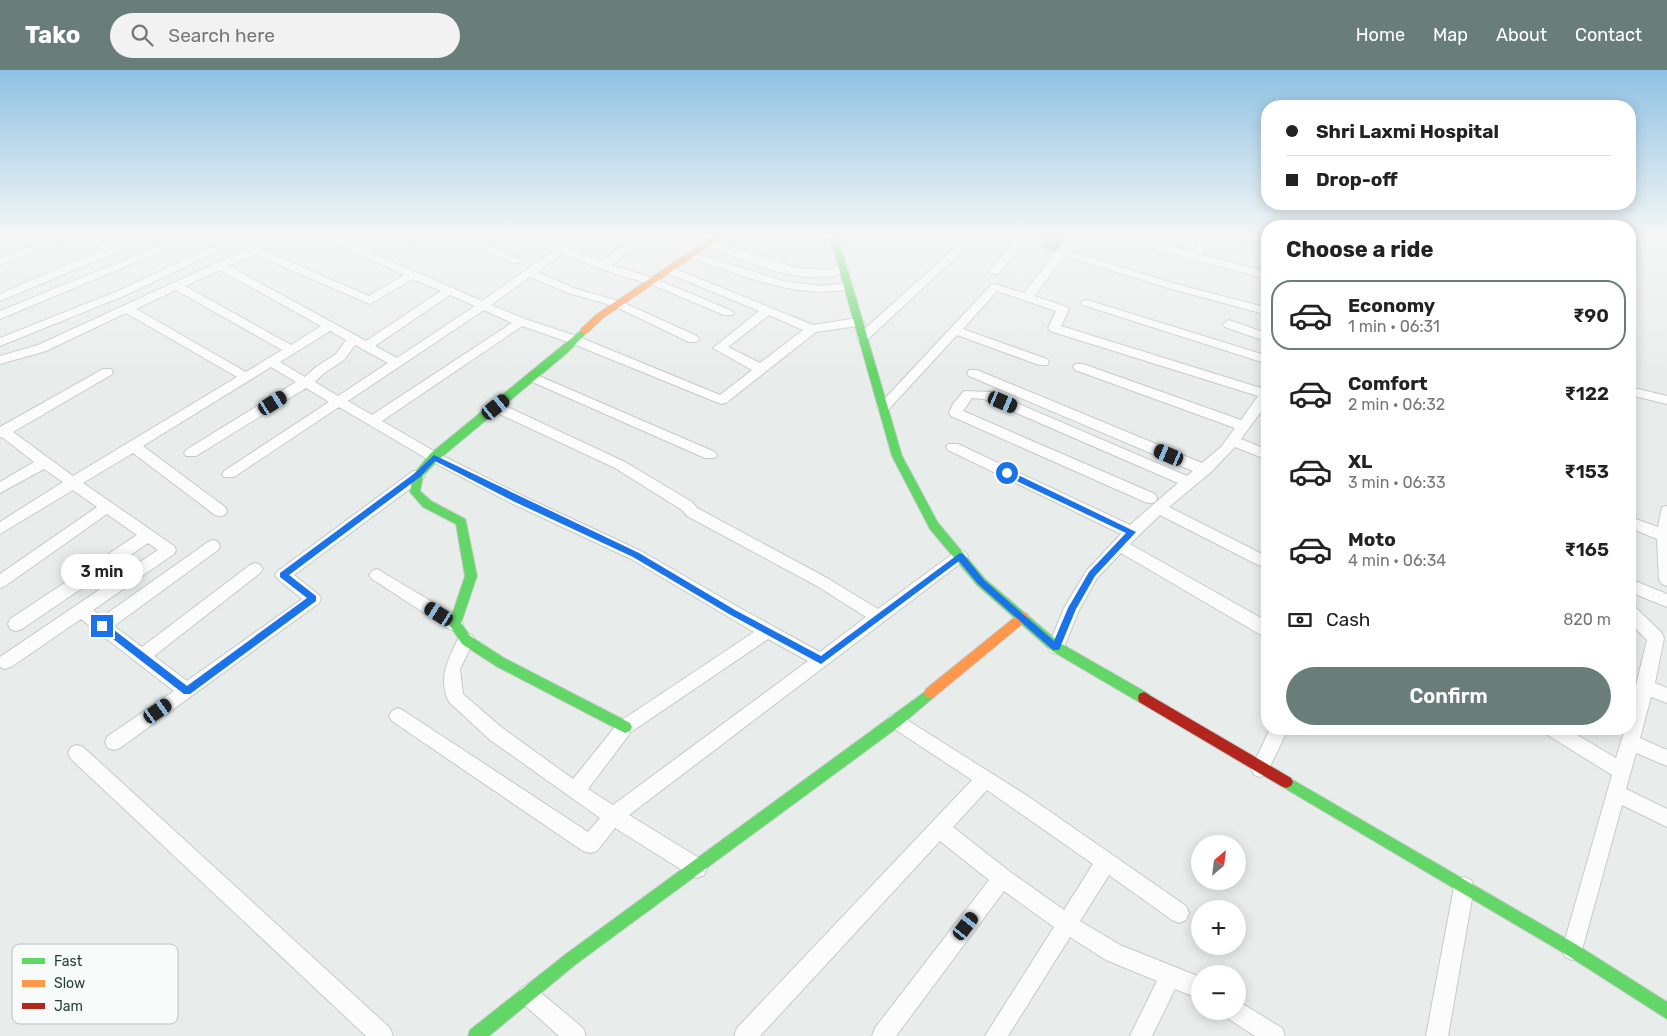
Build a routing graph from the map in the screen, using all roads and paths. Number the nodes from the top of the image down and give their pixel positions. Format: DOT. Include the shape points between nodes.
graph roads {
  1 [pos="38,282"];
  2 [pos="81,282"];
  3 [pos="146,282"];
  4 [pos="185,282"];
  5 [pos="250,282"];
  6 [pos="327,282"];
  7 [pos="401,282"];
  8 [pos="428,282"];
  9 [pos="518,282"];
  10 [pos="549,282"];
  11 [pos="649,282"];
  12 [pos="657,282"];
  13 [pos="698,282"];
  14 [pos="776,282"];
  15 [pos="847,282"];
  16 [pos="923,282"];
  17 [pos="1039,282"];
  18 [pos="1159,282"];
  19 [pos="176,286"];
  20 [pos="848,286"];
  21 [pos="449,291"];
  22 [pos="1027,297"];
  23 [pos="0,298"];
  24 [pos="1087,303"];
  25 [pos="618,304"];
  26 [pos="484,306"];
  27 [pos="127,309"];
  28 [pos="1261,310"];
  29 [pos="767,311"];
  30 [pos="728,313"];
  31 [pos="0,315"];
  32 [pos="521,322"];
  33 [pos="858,322"];
  34 [pos="1229,324"];
  35 [pos="330,326"];
  36 [pos="812,329"];
  37 [pos="954,330"];
  38 [pos="1261,335"];
  39 [pos="862,337"];
  40 [pos="353,339"];
  41 [pos="693,339"];
  42 [pos="575,340"];
  43 [pos="0,342"];
  44 [pos="367,346"];
  45 [pos="291,350"];
  46 [pos="1261,358"];
  47 [pos="0,360"];
  48 [pos="271,362"];
  49 [pos="1043,362"];
  50 [pos="397,363"];
  51 [pos="1079,367"];
  52 [pos="761,369"];
  53 [pos="107,372"];
  54 [pos="973,373"];
  55 [pos="246,377"];
  56 [pos="532,377"];
  57 [pos="306,382"];
  58 [pos="1261,391"];
  59 [pos="1636,392"];
  60 [pos="1667,400"];
  61 [pos="1261,401"];
  62 [pos="338,402"];
  63 [pos="496,407"];
  64 [pos="882,407"];
  65 [pos="372,421"];
  66 [pos="1243,426"];
  67 [pos="2,432"];
  68 [pos="1233,441"];
  69 [pos="133,446"];
  70 [pos="953,448"];
  71 [pos="1261,452"];
  72 [pos="191,453"];
  73 [pos="710,456"];
  74 [pos="434,457"];
  75 [pos="43,463"];
  76 [pos="1205,470"];
  77 [pos="229,474"];
  78 [pos="418,475"];
  79 [pos="74,482"];
  80 [pos="1190,483"];
  81 [pos="0,488"];
  82 [pos="1155,503"];
  83 [pos="108,506"];
  84 [pos="220,511"];
  85 [pos="1667,511"];
  86 [pos="1636,524"];
  87 [pos="0,529"];
  88 [pos="1132,532"];
  89 [pos="148,535"];
  90 [pos="1664,536"];
  91 [pos="1120,545"];
  92 [pos="213,546"];
  93 [pos="960,556"];
  94 [pos="1261,560"];
  95 [pos="255,569"];
  96 [pos="377,575"];
  97 [pos="1667,580"];
  98 [pos="0,582"];
  99 [pos="1636,588"];
  100 [pos="1667,601"];
  101 [pos="82,610"];
  102 [pos="879,617"];
  103 [pos="1023,617"];
  104 [pos="1636,620"];
  105 [pos="16,624"];
  106 [pos="455,624"];
  107 [pos="102,626"];
  108 [pos="1261,627"];
  109 [pos="768,630"];
  110 [pos="466,640"];
  111 [pos="1056,647"];
  112 [pos="1661,649"];
  113 [pos="142,656"];
  114 [pos="821,660"];
  115 [pos="5,662"];
  116 [pos="1645,687"];
  117 [pos="187,691"];
  118 [pos="1667,696"];
  119 [pos="398,716"];
  120 [pos="1636,720"];
  121 [pos="896,721"];
  122 [pos="625,727"];
  123 [pos="1276,735"];
  124 [pos="1562,735"];
  125 [pos="1632,735"];
  126 [pos="114,742"];
  127 [pos="1630,742"];
  128 [pos="77,753"];
  129 [pos="1667,758"];
  130 [pos="1260,768"];
  131 [pos="1622,771"];
  132 [pos="985,779"];
  133 [pos="576,791"];
  134 [pos="1616,793"];
  135 [pos="613,816"];
  136 [pos="1667,818"];
  137 [pos="938,828"];
  138 [pos="1106,862"];
  139 [pos="697,868"];
  140 [pos="1002,878"];
  141 [pos="1464,887"];
  142 [pos="1179,913"];
  143 [pos="1067,924"];
  144 [pos="1572,950"];
  145 [pos="1171,975"];
  146 [pos="1191,984"];
  147 [pos="528,995"];
  148 [pos="1667,1011"];
  149 [pos="1246,1017"];
  150 [pos="382,1036"];
  151 [pos="476,1036"];
  152 [pos="575,1036"];
  153 [pos="745,1036"];
  154 [pos="883,1036"];
  155 [pos="996,1036"];
  156 [pos="1141,1036"];
  157 [pos="1274,1036"];
  158 [pos="1437,1036"];
  1 -- 23 [label="street"];
  2 -- 31 [label="street"];
  3 -- 43 [label="street"];
  4 -- 19 [label="street"];
  5 -- 35 [label="street"];
  6 -- 7 [label="street" via="370,301"];
  8 -- 21 [label="street"];
  9 -- 26 [label="street"];
  10 -- 25 [label="street"];
  11 -- 25 [label="main road"];
  12 -- 30 [label="street"];
  13 -- 29 [label="street"];
  14 -- 20 [label="street" via="821,289"];
  15 -- 20 [label="main road"];
  16 -- 39 [label="street"];
  17 -- 22 [label="street"];
  18 -- 28 [label="street"];
  19 -- 27 [label="street"];
  19 -- 45 [label="street"];
  20 -- 33 [label="main road"];
  21 -- 26 [label="street"];
  21 -- 44 [label="street"];
  22 -- 37 [label="street" via="995,287"];
  22 -- 58 [label="street" via="1063,309 1054,328"];
  24 -- 46 [label="street"];
  25 -- 41 [label="street"];
  25 -- 42 [label="main road"];
  26 -- 32 [label="street"];
  26 -- 50 [label="street"];
  27 -- 47 [label="street" via="42,348"];
  27 -- 55 [label="street"];
  29 -- 36 [label="street"];
  29 -- 52 [label="street" via="719,348"];
  32 -- 42 [label="street"];
  32 -- 65 [label="street"];
  33 -- 36 [label="street"];
  33 -- 39 [label="main road"];
  34 -- 38 [label="street"];
  35 -- 40 [label="street"];
  35 -- 45 [label="street"];
  36 -- 52 [label="street"];
  37 -- 49 [label="street"];
  37 -- 64 [label="street"];
  39 -- 64 [label="main road"];
  40 -- 44 [label="street"];
  40 -- 57 [label="street" via="340,357"];
  42 -- 52 [label="street" via="721,400"];
  42 -- 56 [label="main road"];
  44 -- 50 [label="street"];
  45 -- 48 [label="street"];
  48 -- 55 [label="street"];
  48 -- 57 [label="street"];
  50 -- 62 [label="street"];
  51 -- 66 [label="street"];
  53 -- 67 [label="street"];
  54 -- 76 [label="street"];
  55 -- 69 [label="street"];
  56 -- 63 [label="main road"];
  56 -- 73 [label="street"];
  57 -- 62 [label="street"];
  57 -- 72 [label="street"];
  59 -- 60 [label="street"];
  61 -- 66 [label="street"];
  62 -- 65 [label="street"];
  62 -- 77 [label="street"];
  63 -- 74 [label="main road"];
  63 -- 102 [label="street" via="620,465 692,512 822,582"];
  64 -- 93 [label="main road" via="897,456 934,526"];
  65 -- 74 [label="street"];
  66 -- 68 [label="street"];
  67 -- 75 [label="street"];
  68 -- 71 [label="street"];
  68 -- 76 [label="street"];
  69 -- 79 [label="street"];
  69 -- 84 [label="street"];
  70 -- 88 [label="street"];
  74 -- 78 [label="main road"];
  74 -- 109 [label="street" via="636,555"];
  75 -- 79 [label="street"];
  75 -- 81 [label="street"];
  76 -- 80 [label="street"];
  78 -- 106 [label="main road" via="415,492 427,504 461,522 471,576"];
  78 -- 117 [label="street" via="283,575 313,598"];
  79 -- 83 [label="street"];
  79 -- 87 [label="street"];
  80 -- 82 [label="street"];
  80 -- 82 [label="street" via="986,395 969,394 958,408 956,413"];
  82 -- 88 [label="street"];
  82 -- 94 [label="street"];
  83 -- 89 [label="street"];
  83 -- 98 [label="street"];
  85 -- 90 [label="street"];
  86 -- 90 [label="street"];
  88 -- 91 [label="street"];
  89 -- 101 [label="street" via="170,550"];
  89 -- 105 [label="street"];
  90 -- 97 [label="street"];
  91 -- 108 [label="street"];
  91 -- 111 [label="street" via="1092,574 1072,608"];
  92 -- 107 [label="street"];
  93 -- 102 [label="street"];
  93 -- 103 [label="main road" via="981,582"];
  95 -- 113 [label="street"];
  96 -- 106 [label="street"];
  99 -- 100 [label="street"];
  101 -- 107 [label="street"];
  101 -- 115 [label="street"];
  102 -- 114 [label="street"];
  103 -- 111 [label="main road"];
  103 -- 121 [label="main road"];
  104 -- 112 [label="street" via="1656,638"];
  106 -- 110 [label="main road"];
  107 -- 113 [label="street"];
  109 -- 114 [label="street"];
  109 -- 122 [label="street"];
  110 -- 122 [label="main road" via="500,662"];
  110 -- 133 [label="street" via="452,669 455,697 495,733"];
  111 -- 130 [label="main road"];
  112 -- 116 [label="street"];
  113 -- 117 [label="street"];
  114 -- 135 [label="street"];
  116 -- 118 [label="street"];
  116 -- 120 [label="street"];
  117 -- 126 [label="street"];
  119 -- 135 [label="street" via="590,844"];
  121 -- 132 [label="street"];
  121 -- 139 [label="main road"];
  122 -- 133 [label="street"];
  123 -- 130 [label="street"];
  124 -- 131 [label="street"];
  125 -- 127 [label="street"];
  127 -- 129 [label="street"];
  127 -- 131 [label="street"];
  128 -- 150 [label="street"];
  130 -- 141 [label="main road"];
  131 -- 134 [label="street"];
  132 -- 137 [label="street"];
  132 -- 138 [label="street"];
  133 -- 135 [label="street"];
  134 -- 136 [label="street"];
  134 -- 144 [label="street"];
  135 -- 139 [label="street"];
  137 -- 140 [label="street"];
  137 -- 153 [label="street"];
  138 -- 142 [label="street"];
  138 -- 143 [label="street"];
  139 -- 147 [label="main road" via="571,959"];
  140 -- 143 [label="street"];
  140 -- 154 [label="street"];
  141 -- 144 [label="main road"];
  141 -- 158 [label="street"];
  143 -- 145 [label="street" via="1113,953"];
  143 -- 155 [label="street"];
  144 -- 148 [label="main road"];
  145 -- 146 [label="street"];
  145 -- 156 [label="street"];
  147 -- 151 [label="main road"];
  147 -- 152 [label="street"];
  149 -- 157 [label="street"];
}
